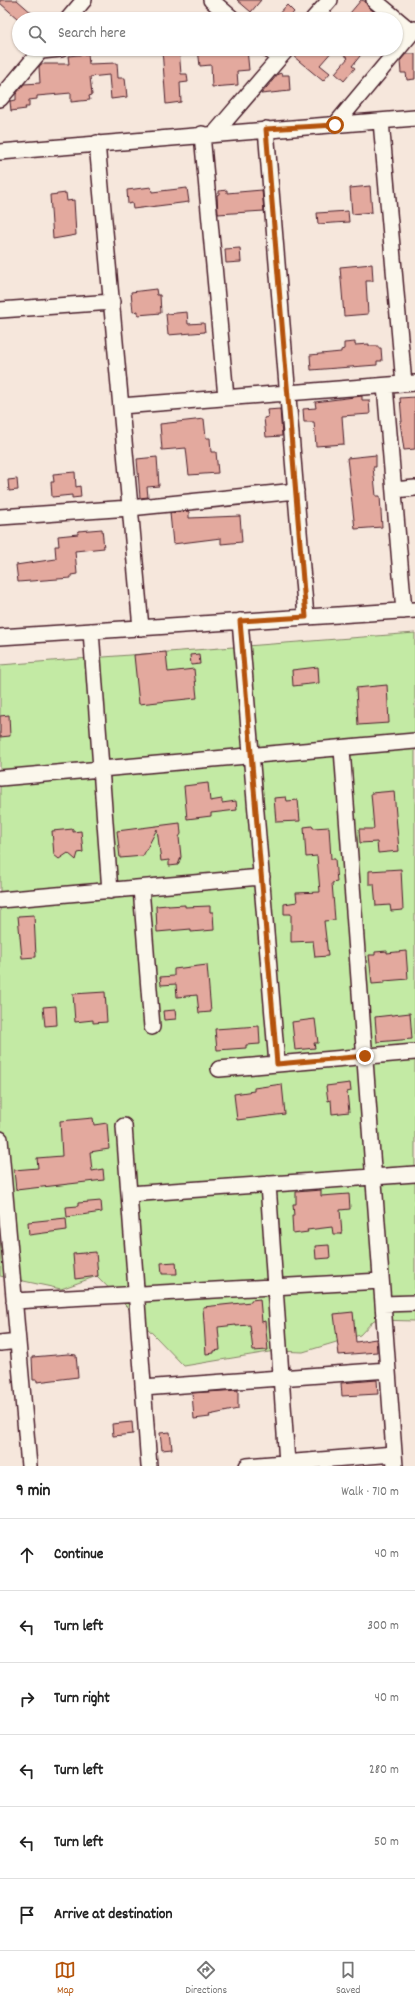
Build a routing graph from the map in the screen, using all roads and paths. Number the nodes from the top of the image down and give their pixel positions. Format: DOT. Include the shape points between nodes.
graph roads {
  1 [pos="84,0"];
  2 [pos="211,0"];
  3 [pos="330,0"];
  4 [pos="374,0"];
  5 [pos="74,12"];
  6 [pos="225,12"];
  7 [pos="319,12"];
  8 [pos="390,12"];
  9 [pos="403,22"];
  10 [pos="414,30"];
  11 [pos="403,43"];
  12 [pos="37,56"];
  13 [pos="275,56"];
  14 [pos="392,56"];
  15 [pos="0,99"];
  16 [pos="415,118"];
  17 [pos="381,121"];
  18 [pos="335,125"];
  19 [pos="266,129"];
  20 [pos="208,133"];
  21 [pos="97,143"];
  22 [pos="0,152"];
  23 [pos="112,302"];
  24 [pos="0,310"];
  25 [pos="409,383"];
  26 [pos="385,386"];
  27 [pos="288,392"];
  28 [pos="226,397"];
  29 [pos="121,406"];
  30 [pos="415,488"];
  31 [pos="394,490"];
  32 [pos="296,491"];
  33 [pos="130,508"];
  34 [pos="0,517"];
  35 [pos="410,610"];
  36 [pos="306,617"];
  37 [pos="240,621"];
  38 [pos="141,628"];
  39 [pos="91,631"];
  40 [pos="0,637"];
  41 [pos="415,741"];
  42 [pos="342,749"];
  43 [pos="252,756"];
  44 [pos="101,769"];
  45 [pos="0,778"];
  46 [pos="262,877"];
  47 [pos="141,888"];
  48 [pos="110,891"];
  49 [pos="0,900"];
  50 [pos="152,1027"];
  51 [pos="415,1052"];
  52 [pos="365,1056"];
  53 [pos="277,1064"];
  54 [pos="220,1070"];
  55 [pos="124,1126"];
  56 [pos="0,1140"];
  57 [pos="415,1174"];
  58 [pos="374,1177"];
  59 [pos="268,1184"];
  60 [pos="129,1194"];
  61 [pos="4,1242"];
  62 [pos="381,1281"];
  63 [pos="275,1287"];
  64 [pos="137,1294"];
  65 [pos="14,1301"];
  66 [pos="415,1303"];
  67 [pos="383,1304"];
  68 [pos="18,1342"];
  69 [pos="0,1343"];
  70 [pos="388,1370"];
  71 [pos="282,1377"];
  72 [pos="143,1388"];
  73 [pos="394,1460"];
  74 [pos="287,1463"];
  75 [pos="28,1466"];
  76 [pos="149,1466"];
  77 [pos="247,1466"];
  1 -- 5 [label="street"];
  2 -- 6 [label="street"];
  3 -- 7 [label="street"];
  4 -- 8 [label="street"];
  9 -- 10 [label="street"];
  10 -- 11 [label="street"];
  12 -- 15 [label="street"];
  13 -- 20 [label="street"];
  14 -- 18 [label="street"];
  16 -- 17 [label="street"];
  17 -- 18 [label="street"];
  17 -- 25 [label="street"];
  18 -- 19 [label="street"];
  19 -- 20 [label="street"];
  19 -- 27 [label="street"];
  20 -- 21 [label="street"];
  20 -- 28 [label="street"];
  21 -- 22 [label="street"];
  21 -- 23 [label="street"];
  23 -- 24 [label="street"];
  23 -- 29 [label="street"];
  25 -- 26 [label="street"];
  26 -- 27 [label="street"];
  26 -- 31 [label="street"];
  27 -- 28 [label="street"];
  27 -- 32 [label="street"];
  28 -- 29 [label="street"];
  29 -- 33 [label="street"];
  30 -- 31 [label="street"];
  31 -- 35 [label="street"];
  32 -- 33 [label="street"];
  32 -- 36 [label="street"];
  33 -- 34 [label="street"];
  33 -- 38 [label="street"];
  35 -- 36 [label="street"];
  36 -- 37 [label="street"];
  37 -- 38 [label="street"];
  37 -- 43 [label="street"];
  38 -- 39 [label="street"];
  39 -- 40 [label="street"];
  39 -- 44 [label="street"];
  41 -- 42 [label="street"];
  42 -- 43 [label="street"];
  42 -- 52 [label="street"];
  43 -- 44 [label="street"];
  43 -- 46 [label="street"];
  44 -- 45 [label="street"];
  44 -- 48 [label="street"];
  46 -- 47 [label="street"];
  46 -- 53 [label="street"];
  47 -- 48 [label="street"];
  47 -- 50 [label="street"];
  48 -- 49 [label="street"];
  51 -- 52 [label="street"];
  52 -- 53 [label="street"];
  52 -- 58 [label="street"];
  53 -- 54 [label="street"];
  55 -- 60 [label="street"];
  56 -- 61 [label="street"];
  57 -- 58 [label="street"];
  58 -- 59 [label="street"];
  58 -- 62 [label="street"];
  59 -- 60 [label="street"];
  59 -- 63 [label="street"];
  60 -- 64 [label="street"];
  61 -- 65 [label="street"];
  62 -- 63 [label="street"];
  62 -- 67 [label="street"];
  63 -- 64 [label="street"];
  63 -- 71 [label="street"];
  64 -- 65 [label="street"];
  64 -- 72 [label="street"];
  65 -- 68 [label="street"];
  66 -- 67 [label="street"];
  67 -- 70 [label="street"];
  68 -- 69 [label="street"];
  68 -- 75 [label="street"];
  70 -- 71 [label="street"];
  70 -- 73 [label="street"];
  71 -- 72 [label="street"];
  71 -- 74 [label="street"];
  72 -- 76 [label="street"];
  73 -- 74 [label="street"];
  74 -- 77 [label="street"];
}
